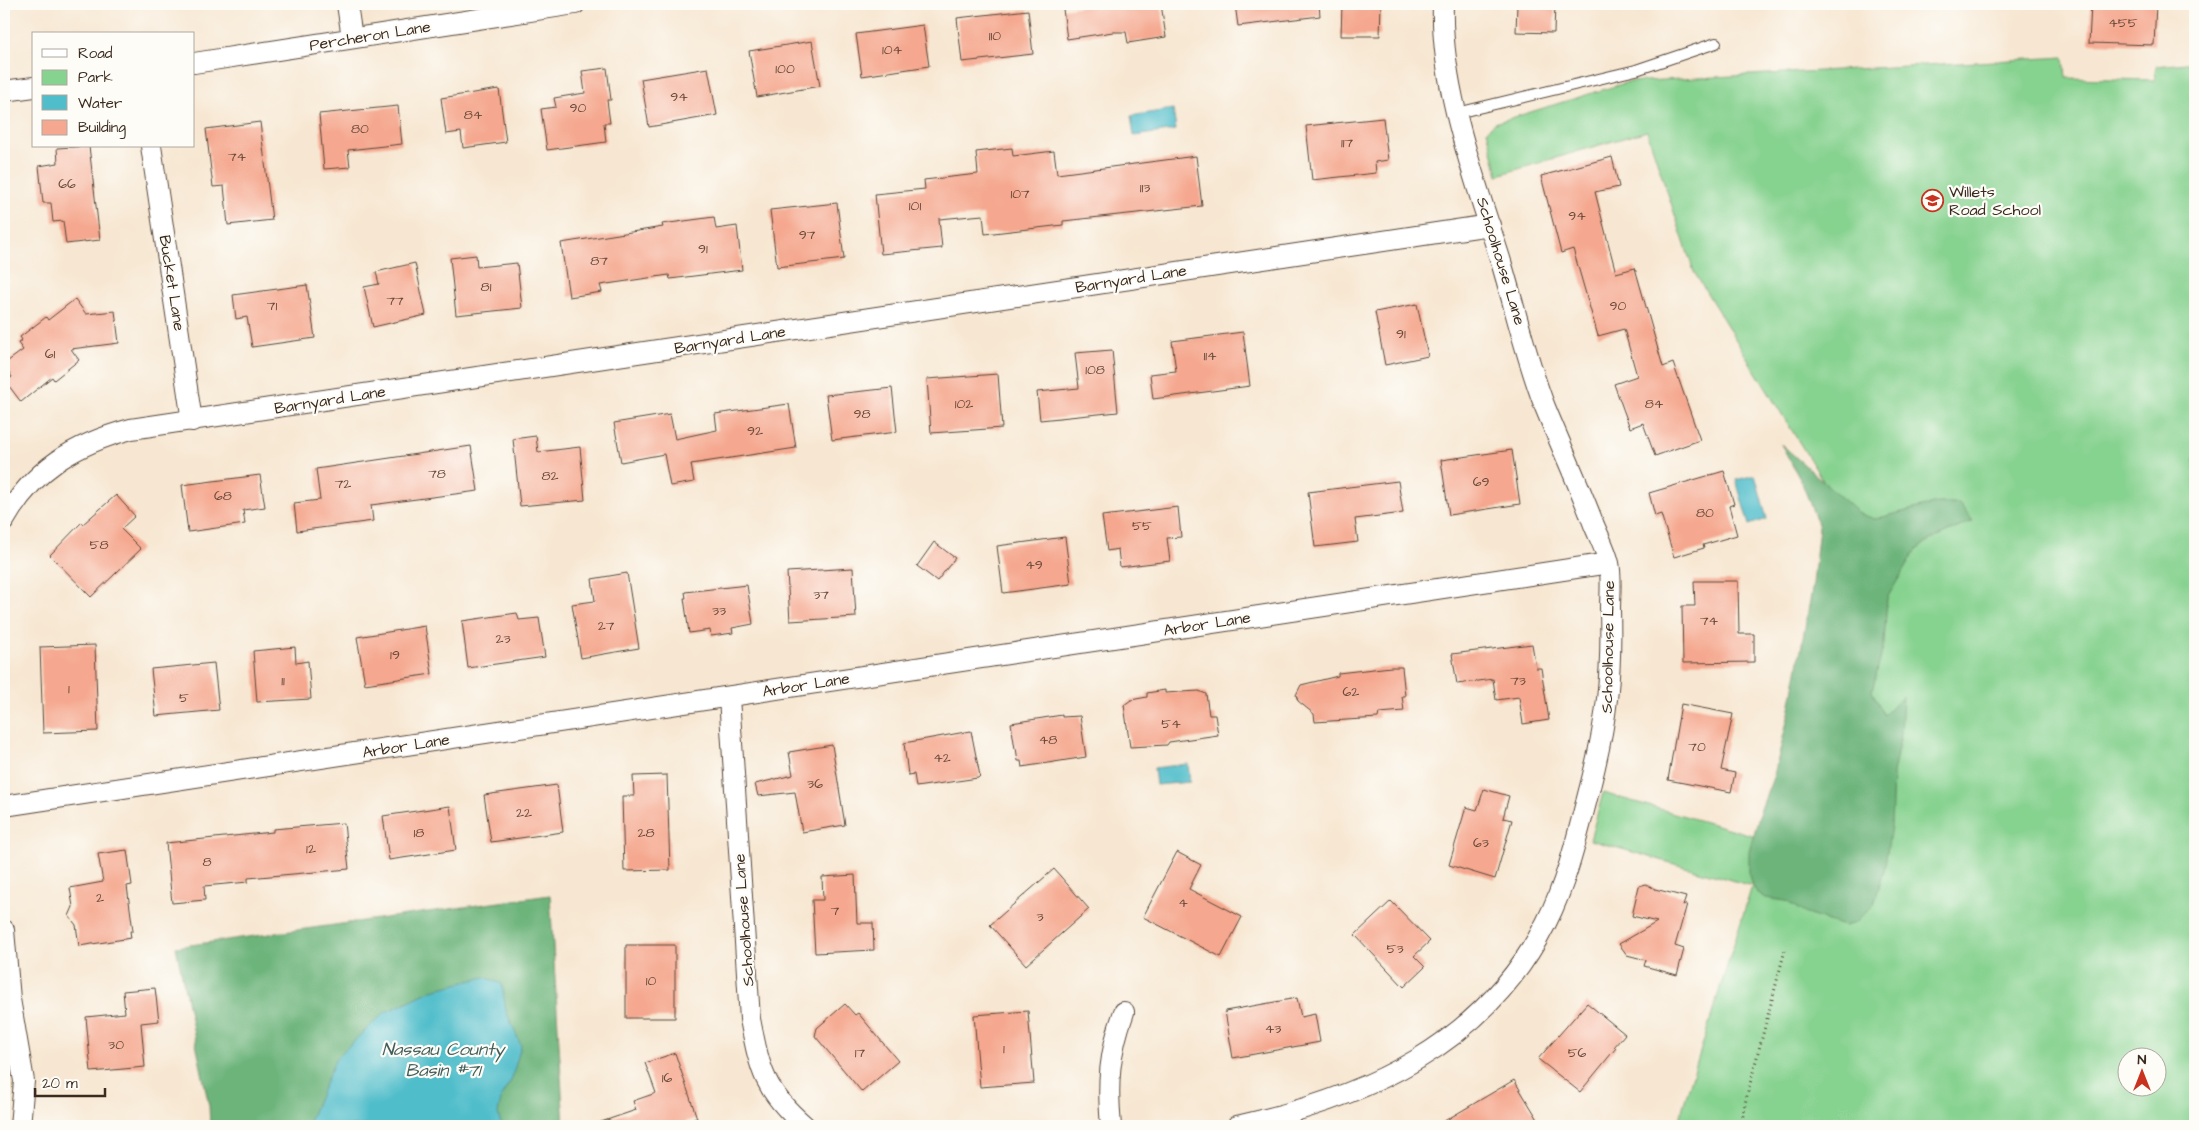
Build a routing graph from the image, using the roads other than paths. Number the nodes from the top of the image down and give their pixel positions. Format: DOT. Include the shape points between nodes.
graph roads {
  1 [pos="347,4"];
  2 [pos="575,4"];
  3 [pos="1443,4"];
  4 [pos="352,38"];
  5 [pos="1716,43"];
  6 [pos="195,63"];
  7 [pos="32,86"];
  8 [pos="4,91"];
  9 [pos="1457,113"];
  10 [pos="151,148"];
  11 [pos="1490,225"];
  12 [pos="192,421"];
  13 [pos="4,521"];
  14 [pos="1609,563"];
  15 [pos="729,697"];
  16 [pos="4,806"];
  17 [pos="4,930"];
  18 [pos="1124,1012"];
  19 [pos="20,1126"];
  20 [pos="805,1126"];
  21 [pos="1111,1126"];
  22 [pos="1237,1126"];
  1 -- 4 [label="street"];
  2 -- 4 [label="street, Percheron Lane"];
  3 -- 9 [label="street, Schoolhouse Lane" via="1444,45"];
  4 -- 6 [label="street, Percheron Lane"];
  5 -- 9 [label="lane" via="1636,70"];
  7 -- 8 [label="street"];
  9 -- 11 [label="street, Schoolhouse Lane"];
  10 -- 12 [label="street, Bucket Lane"];
  11 -- 12 [label="street, Barnyard Lane"];
  11 -- 14 [label="street, Schoolhouse Lane" via="1544,405"];
  12 -- 13 [label="street, Barnyard Lane" via="131,429 97,438 76,449 37,476"];
  14 -- 15 [label="street, Arbor Lane"];
  14 -- 22 [label="street, Schoolhouse Lane" via="1609,695 1603,738 1560,890 1532,949 1497,997 1437,1049 1356,1090 1279,1117"];
  15 -- 16 [label="street, Arbor Lane"];
  15 -- 20 [label="street, Schoolhouse Lane" via="750,1019 760,1066 771,1092"];
  17 -- 19 [label="street" via="10,999 24,1080"];
  18 -- 21 [label="street" via="1108,1072"];
}
